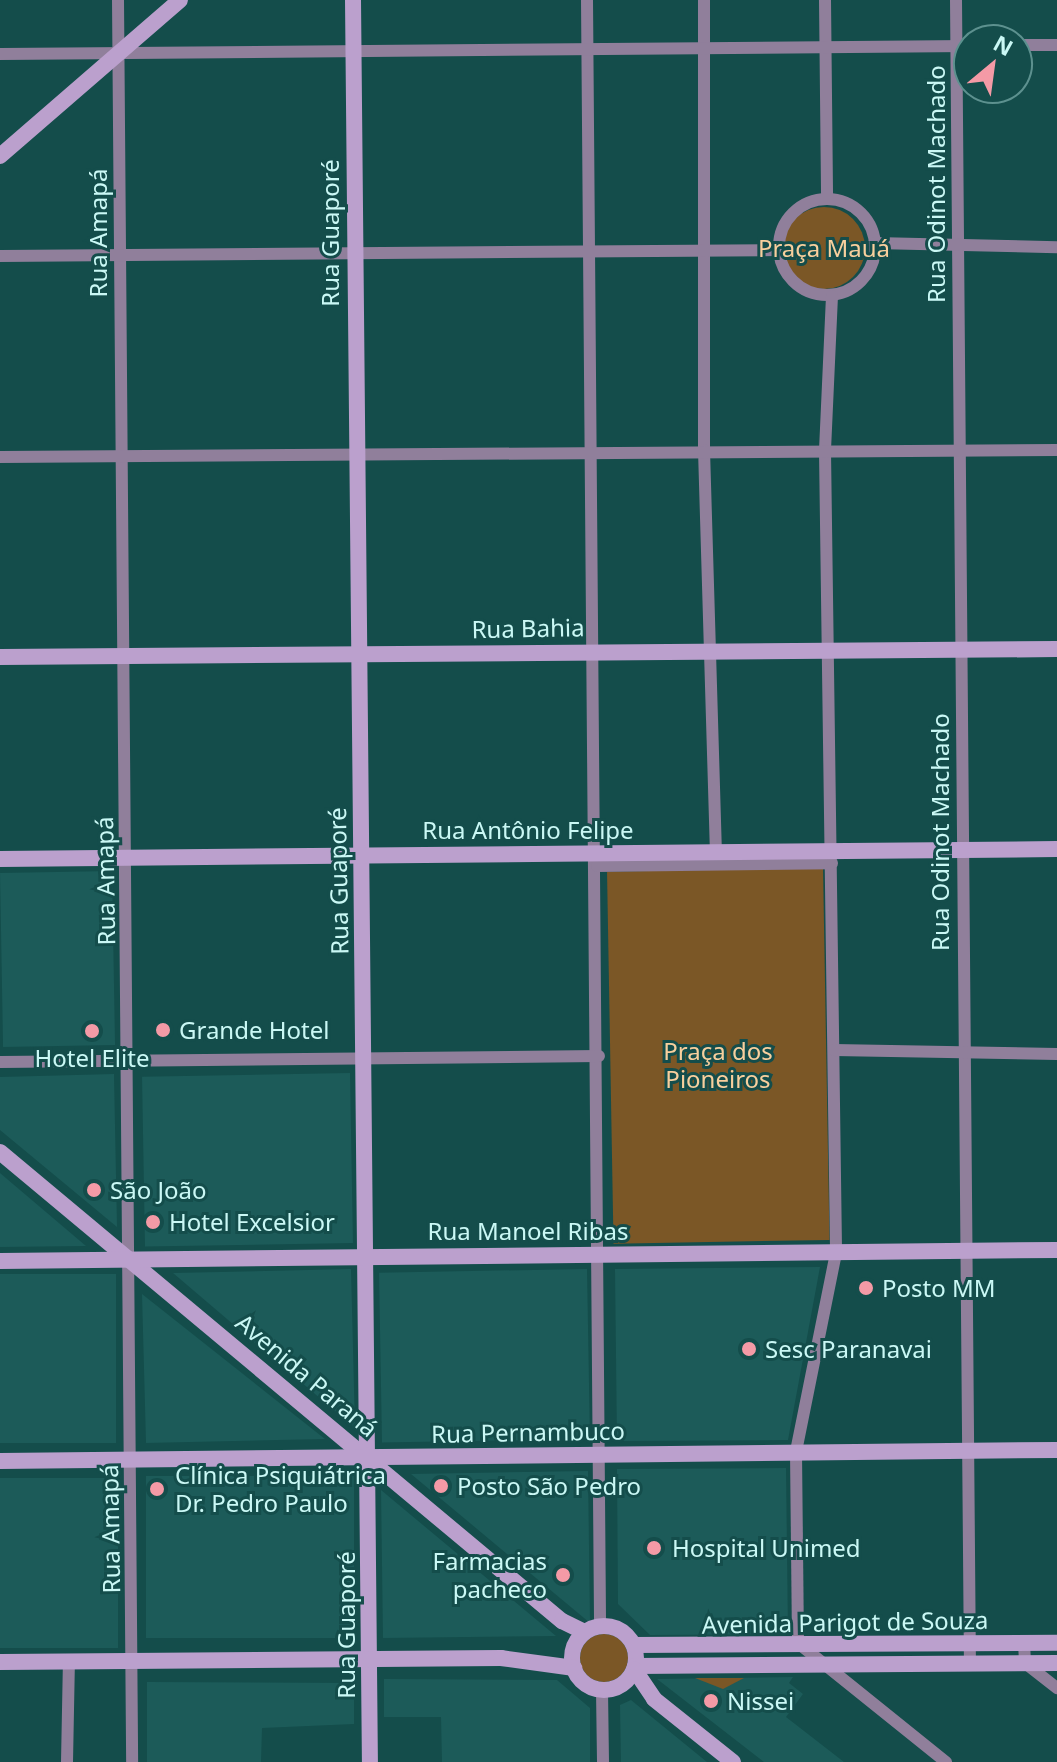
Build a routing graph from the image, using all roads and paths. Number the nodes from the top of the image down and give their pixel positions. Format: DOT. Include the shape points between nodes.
graph roads {
  1 [pos="118,0"];
  2 [pos="180,0"];
  3 [pos="353,0"];
  4 [pos="587,0"];
  5 [pos="704,0"];
  6 [pos="825,0"];
  7 [pos="956,0"];
  8 [pos="960,24"];
  9 [pos="1033,45"];
  10 [pos="1057,45"];
  11 [pos="953,46"];
  12 [pos="826,47"];
  13 [pos="590,50"];
  14 [pos="354,51"];
  15 [pos="705,51"];
  16 [pos="120,52"];
  17 [pos="0,54"];
  18 [pos="962,104"];
  19 [pos="0,156"];
  20 [pos="827,199"];
  21 [pos="875,243"];
  22 [pos="959,246"];
  23 [pos="1057,247"];
  24 [pos="592,250"];
  25 [pos="778,250"];
  26 [pos="708,251"];
  27 [pos="355,252"];
  28 [pos="120,255"];
  29 [pos="0,256"];
  30 [pos="832,296"];
  31 [pos="704,450"];
  32 [pos="958,450"];
  33 [pos="1057,450"];
  34 [pos="594,451"];
  35 [pos="825,451"];
  36 [pos="122,455"];
  37 [pos="353,456"];
  38 [pos="0,457"];
  39 [pos="1057,649"];
  40 [pos="832,650"];
  41 [pos="963,650"];
  42 [pos="595,651"];
  43 [pos="713,651"];
  44 [pos="359,654"];
  45 [pos="123,656"];
  46 [pos="0,657"];
  47 [pos="1057,849"];
  48 [pos="962,850"];
  49 [pos="716,852"];
  50 [pos="361,855"];
  51 [pos="127,857"];
  52 [pos="832,857"];
  53 [pos="0,859"];
  54 [pos="597,860"];
  55 [pos="834,1050"];
  56 [pos="1057,1054"];
  57 [pos="599,1056"];
  58 [pos="963,1056"];
  59 [pos="364,1057"];
  60 [pos="128,1061"];
  61 [pos="0,1062"];
  62 [pos="0,1152"];
  63 [pos="1057,1250"];
  64 [pos="965,1252"];
  65 [pos="836,1253"];
  66 [pos="601,1255"];
  67 [pos="366,1257"];
  68 [pos="130,1260"];
  69 [pos="0,1261"];
  70 [pos="1057,1450"];
  71 [pos="966,1451"];
  72 [pos="796,1452"];
  73 [pos="598,1454"];
  74 [pos="370,1459"];
  75 [pos="131,1460"];
  76 [pos="0,1461"];
  77 [pos="592,1629"];
  78 [pos="798,1643"];
  79 [pos="1024,1643"];
  80 [pos="1057,1643"];
  81 [pos="969,1644"];
  82 [pos="634,1645"];
  83 [pos="369,1659"];
  84 [pos="134,1661"];
  85 [pos="0,1662"];
  86 [pos="69,1662"];
  87 [pos="816,1663"];
  88 [pos="1025,1663"];
  89 [pos="1057,1663"];
  90 [pos="970,1664"];
  91 [pos="635,1667"];
  92 [pos="574,1668"];
  93 [pos="609,1688"];
  94 [pos="1057,1688"];
  95 [pos="654,1699"];
  96 [pos="67,1762"];
  97 [pos="132,1762"];
  98 [pos="370,1762"];
  99 [pos="603,1762"];
  100 [pos="733,1762"];
  101 [pos="946,1762"];
  1 -- 16 [label="street, Rua Amapá"];
  2 -- 16 [label="street"];
  3 -- 14 [label="street, Rua Guaporé"];
  4 -- 13 [label="street"];
  5 -- 15 [label="street"];
  6 -- 12 [label="street"];
  7 -- 8 [label="street, Rua Odinot Machado"];
  9 -- 10 [label="street"];
  11 -- 12 [label="street"];
  12 -- 15 [label="street"];
  12 -- 20 [label="street"];
  13 -- 14 [label="street"];
  13 -- 15 [label="street"];
  13 -- 24 [label="street"];
  14 -- 16 [label="street"];
  14 -- 27 [label="street, Rua Guaporé"];
  15 -- 26 [label="street"];
  16 -- 17 [label="street"];
  16 -- 19 [label="street"];
  16 -- 28 [label="street, Rua Amapá"];
  18 -- 22 [label="street, Rua Odinot Machado"];
  20 -- 21 [label="street" via="854,207"];
  20 -- 25 [label="street" via="791,213"];
  21 -- 22 [label="street"];
  21 -- 30 [label="street" via="864,278"];
  22 -- 23 [label="street"];
  22 -- 32 [label="street, Rua Odinot Machado"];
  24 -- 26 [label="street"];
  24 -- 27 [label="street"];
  24 -- 34 [label="street"];
  25 -- 26 [label="street"];
  25 -- 30 [label="street" via="801,289"];
  26 -- 31 [label="street"];
  27 -- 28 [label="street"];
  27 -- 37 [label="street, Rua Guaporé"];
  28 -- 29 [label="street"];
  28 -- 36 [label="street, Rua Amapá"];
  30 -- 35 [label="street"];
  31 -- 34 [label="street"];
  31 -- 35 [label="street"];
  31 -- 43 [label="street"];
  32 -- 33 [label="street"];
  32 -- 35 [label="street"];
  32 -- 41 [label="street, Rua Odinot Machado"];
  34 -- 37 [label="street"];
  34 -- 42 [label="street"];
  35 -- 40 [label="street"];
  36 -- 37 [label="street"];
  36 -- 38 [label="street"];
  36 -- 45 [label="street, Rua Amapá"];
  37 -- 44 [label="street, Rua Guaporé"];
  39 -- 41 [label="street, Rua Bahia"];
  40 -- 41 [label="street, Rua Bahia"];
  40 -- 43 [label="street, Rua Bahia"];
  40 -- 52 [label="street"];
  41 -- 48 [label="street, Rua Odinot Machado"];
  42 -- 43 [label="street, Rua Bahia"];
  42 -- 44 [label="street, Rua Bahia"];
  42 -- 54 [label="street"];
  43 -- 49 [label="street"];
  44 -- 45 [label="street, Rua Bahia"];
  44 -- 50 [label="street, Rua Guaporé"];
  45 -- 46 [label="street, Rua Bahia"];
  45 -- 51 [label="street, Rua Amapá"];
  47 -- 48 [label="street, Rua Antônio Felipe"];
  48 -- 52 [label="street, Rua Antônio Felipe"];
  48 -- 58 [label="street, Rua Odinot Machado"];
  49 -- 52 [label="street, Rua Antônio Felipe"];
  49 -- 54 [label="street, Rua Antônio Felipe"];
  50 -- 51 [label="street, Rua Antônio Felipe"];
  50 -- 54 [label="street, Rua Antônio Felipe"];
  50 -- 59 [label="street, Rua Guaporé"];
  51 -- 53 [label="street, Rua Antônio Felipe"];
  51 -- 60 [label="street, Rua Amapá"];
  52 -- 54 [label="street, Rua Antônio Felipe"];
  52 -- 55 [label="street"];
  54 -- 57 [label="street"];
  55 -- 58 [label="street"];
  55 -- 65 [label="street"];
  56 -- 58 [label="street"];
  57 -- 59 [label="street"];
  57 -- 66 [label="street"];
  58 -- 64 [label="street, Rua Odinot Machado"];
  59 -- 60 [label="street"];
  59 -- 67 [label="street, Rua Guaporé"];
  60 -- 61 [label="street"];
  60 -- 68 [label="street, Rua Amapá"];
  62 -- 68 [label="street, Avenida Paraná"];
  63 -- 64 [label="street, Rua Manoel Ribas"];
  64 -- 65 [label="street, Rua Manoel Ribas"];
  64 -- 71 [label="street, Rua Odinot Machado"];
  65 -- 66 [label="street, Rua Manoel Ribas"];
  65 -- 72 [label="street"];
  66 -- 67 [label="street, Rua Manoel Ribas"];
  66 -- 73 [label="street"];
  67 -- 68 [label="street, Rua Manoel Ribas"];
  67 -- 74 [label="street, Rua Guaporé"];
  68 -- 69 [label="street, Rua Manoel Ribas"];
  68 -- 74 [label="street, Avenida Paraná"];
  68 -- 75 [label="street, Rua Amapá"];
  70 -- 71 [label="street, Rua Pernambuco"];
  71 -- 72 [label="street, Rua Pernambuco"];
  71 -- 81 [label="street, Rua Odinot Machado"];
  72 -- 73 [label="street, Rua Pernambuco"];
  72 -- 78 [label="street"];
  73 -- 74 [label="street, Rua Pernambuco"];
  73 -- 77 [label="street"];
  74 -- 75 [label="street, Rua Pernambuco"];
  74 -- 77 [label="street, Avenida Paraná"];
  74 -- 83 [label="street, Rua Guaporé"];
  75 -- 76 [label="street, Rua Pernambuco"];
  75 -- 84 [label="street, Rua Amapá"];
  77 -- 82 [label="street" via="623,1631"];
  77 -- 92 [label="street" via="573,1652"];
  78 -- 81 [label="street, Avenida Parigot de Souza"];
  78 -- 82 [label="street, Avenida Parigot de Souza"];
  78 -- 87 [label="street"];
  79 -- 80 [label="street, Avenida Parigot de Souza"];
  79 -- 81 [label="street, Avenida Parigot de Souza"];
  79 -- 88 [label="street"];
  81 -- 90 [label="street, Rua Odinot Machado"];
  82 -- 91 [label="street"];
  83 -- 84 [label="street"];
  83 -- 92 [label="street" via="550,1659"];
  83 -- 98 [label="street, Rua Guaporé"];
  84 -- 86 [label="street"];
  84 -- 97 [label="street, Rua Amapá"];
  85 -- 86 [label="street"];
  86 -- 96 [label="street"];
  87 -- 90 [label="street, Avenida Parigot de Souza"];
  87 -- 91 [label="street, Avenida Parigot de Souza"];
  87 -- 101 [label="street"];
  88 -- 89 [label="street, Avenida Parigot de Souza"];
  88 -- 90 [label="street, Avenida Parigot de Souza"];
  88 -- 94 [label="street"];
  91 -- 93 [label="street"];
  91 -- 95 [label="street"];
  92 -- 93 [label="street"];
  93 -- 95 [label="street"];
  93 -- 99 [label="street"];
  95 -- 100 [label="street"];
}
